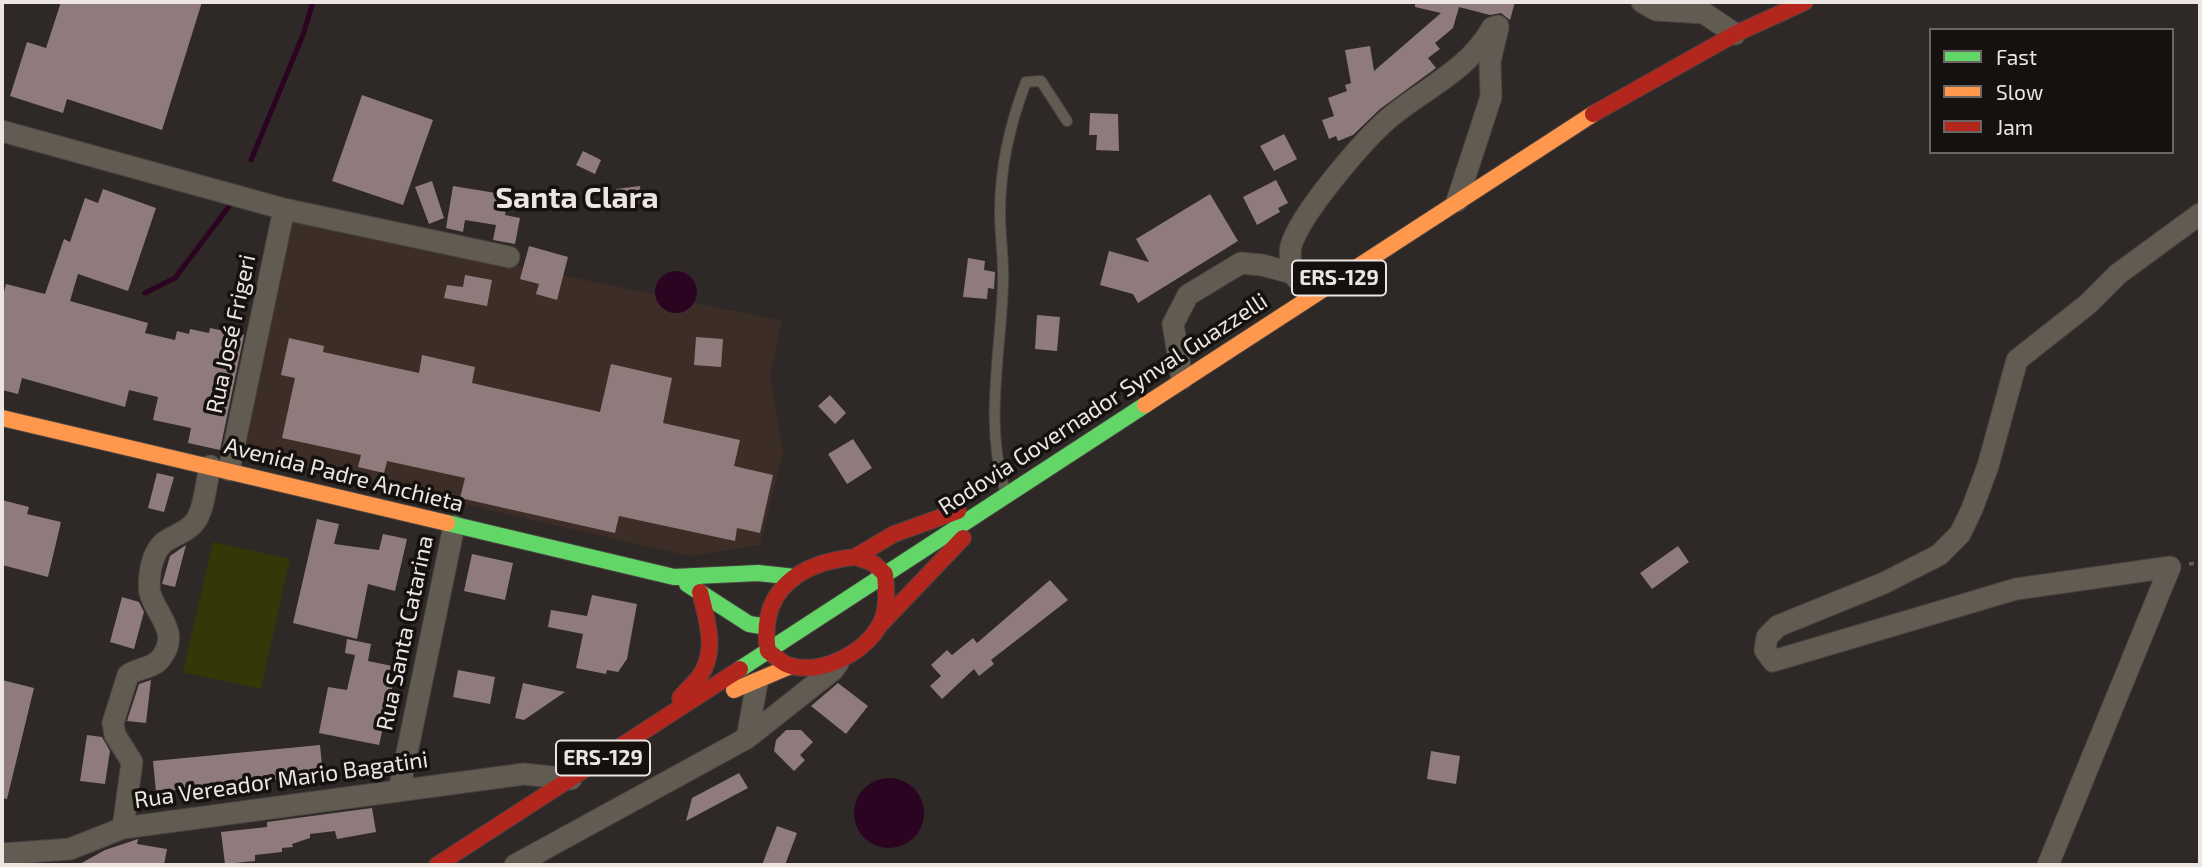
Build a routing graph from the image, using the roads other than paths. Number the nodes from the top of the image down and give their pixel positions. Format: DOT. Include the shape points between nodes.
graph roads {
  1 [pos="1642,2"];
  2 [pos="1805,2"];
  3 [pos="1735,34"];
  4 [pos="1067,121"];
  5 [pos="2,131"];
  6 [pos="1457,201"];
  7 [pos="284,209"];
  8 [pos="2200,214"];
  9 [pos="509,257"];
  10 [pos="1292,273"];
  11 [pos="1311,296"];
  12 [pos="1182,379"];
  13 [pos="2,418"];
  14 [pos="219,468"];
  15 [pos="1006,494"];
  16 [pos="454,526"];
  17 [pos="855,557"];
  18 [pos="885,574"];
  19 [pos="674,577"];
  20 [pos="795,577"];
  21 [pos="700,592"];
  22 [pos="881,624"];
  23 [pos="762,626"];
  24 [pos="768,651"];
  25 [pos="842,657"];
  26 [pos="792,667"];
  27 [pos="757,683"];
  28 [pos="673,712"];
  29 [pos="747,738"];
  30 [pos="571,779"];
  31 [pos="399,791"];
  32 [pos="123,828"];
  33 [pos="2,854"];
  34 [pos="68,857"];
  35 [pos="437,865"];
  36 [pos="515,865"];
  37 [pos="2048,865"];
  1 -- 3 [label="street" via="1656,10 1703,13"];
  2 -- 3 [label="main road, Rodovia Governador Synval Guazzelli / ERS-129"];
  3 -- 6 [label="main road, Rodovia Governador Synval Guazzelli / ERS-129" via="1604,107"];
  4 -- 15 [label="lane" via="1041,81 1026,82 1002,161 1003,281 993,422"];
  5 -- 7 [label="street"];
  6 -- 10 [label="street" via="1491,97 1490,61 1498,26 1444,80 1388,119 1342,169 1291,247"];
  6 -- 11 [label="main road, Rodovia Governador Synval Guazzelli / ERS-129"];
  7 -- 9 [label="street"];
  7 -- 14 [label="street, Rua José Frigeri"];
  8 -- 37 [label="street" via="2118,274 2017,360 1972,509 1960,534 1939,555 1778,626 1767,637 1765,650 1773,661 2016,589 2170,567"];
  10 -- 11 [label="street"];
  10 -- 12 [label="street" via="1241,264 1188,295 1173,324"];
  11 -- 12 [label="main road, Rodovia Governador Synval Guazzelli / ERS-129"];
  12 -- 15 [label="main road, Rodovia Governador Synval Guazzelli / ERS-129"];
  13 -- 14 [label="main road, Avenida Padre Anchieta"];
  14 -- 16 [label="main road, Avenida Padre Anchieta"];
  14 -- 32 [label="street, Rua José Frigeri" via="193,525 168,537 152,566 149,591 165,617 167,644 162,657 150,667 128,675 116,707 115,735 132,762"];
  15 -- 17 [label="main road" via="894,534"];
  15 -- 18 [label="main road, Rodovia Governador Synval Guazzelli / ERS-129"];
  15 -- 22 [label="main road"];
  16 -- 19 [label="main road, Avenida Padre Anchieta"];
  16 -- 31 [label="street, Rua Santa Catarina"];
  17 -- 18 [label="main road" via="873,563"];
  17 -- 20 [label="main road" via="828,559"];
  18 -- 22 [label="main road" via="886,608"];
  18 -- 24 [label="main road, Rodovia Governador Synval Guazzelli / ERS-129"];
  19 -- 20 [label="main road, Avenida Padre Anchieta" via="758,573"];
  19 -- 21 [label="main road, Avenida Padre Anchieta"];
  20 -- 23 [label="main road" via="767,609"];
  21 -- 23 [label="main road, Avenida Padre Anchieta" via="748,624"];
  21 -- 28 [label="main road" via="712,642 710,657"];
  22 -- 25 [label="main road" via="869,640"];
  23 -- 24 [label="main road"];
  24 -- 26 [label="main road"];
  24 -- 28 [label="main road, Rodovia Governador Synval Guazzelli / ERS-129"];
  25 -- 26 [label="main road" via="811,667"];
  25 -- 29 [label="street" via="833,670"];
  26 -- 27 [label="main road"];
  27 -- 28 [label="main road"];
  27 -- 29 [label="street"];
  28 -- 30 [label="main road, Rodovia Governador Synval Guazzelli / ERS-129"];
  29 -- 36 [label="street"];
  30 -- 31 [label="street, Rua Vereador Mario Bagatini" via="524,774"];
  30 -- 35 [label="main road, Rodovia Governador Synval Guazzelli / ERS-129"];
  31 -- 32 [label="street, Rua Vereador Mario Bagatini"];
  32 -- 34 [label="street, Rua Vereador Mario Bagatini"];
  33 -- 34 [label="street, Rua Vereador Mario Bagatini"];
}
